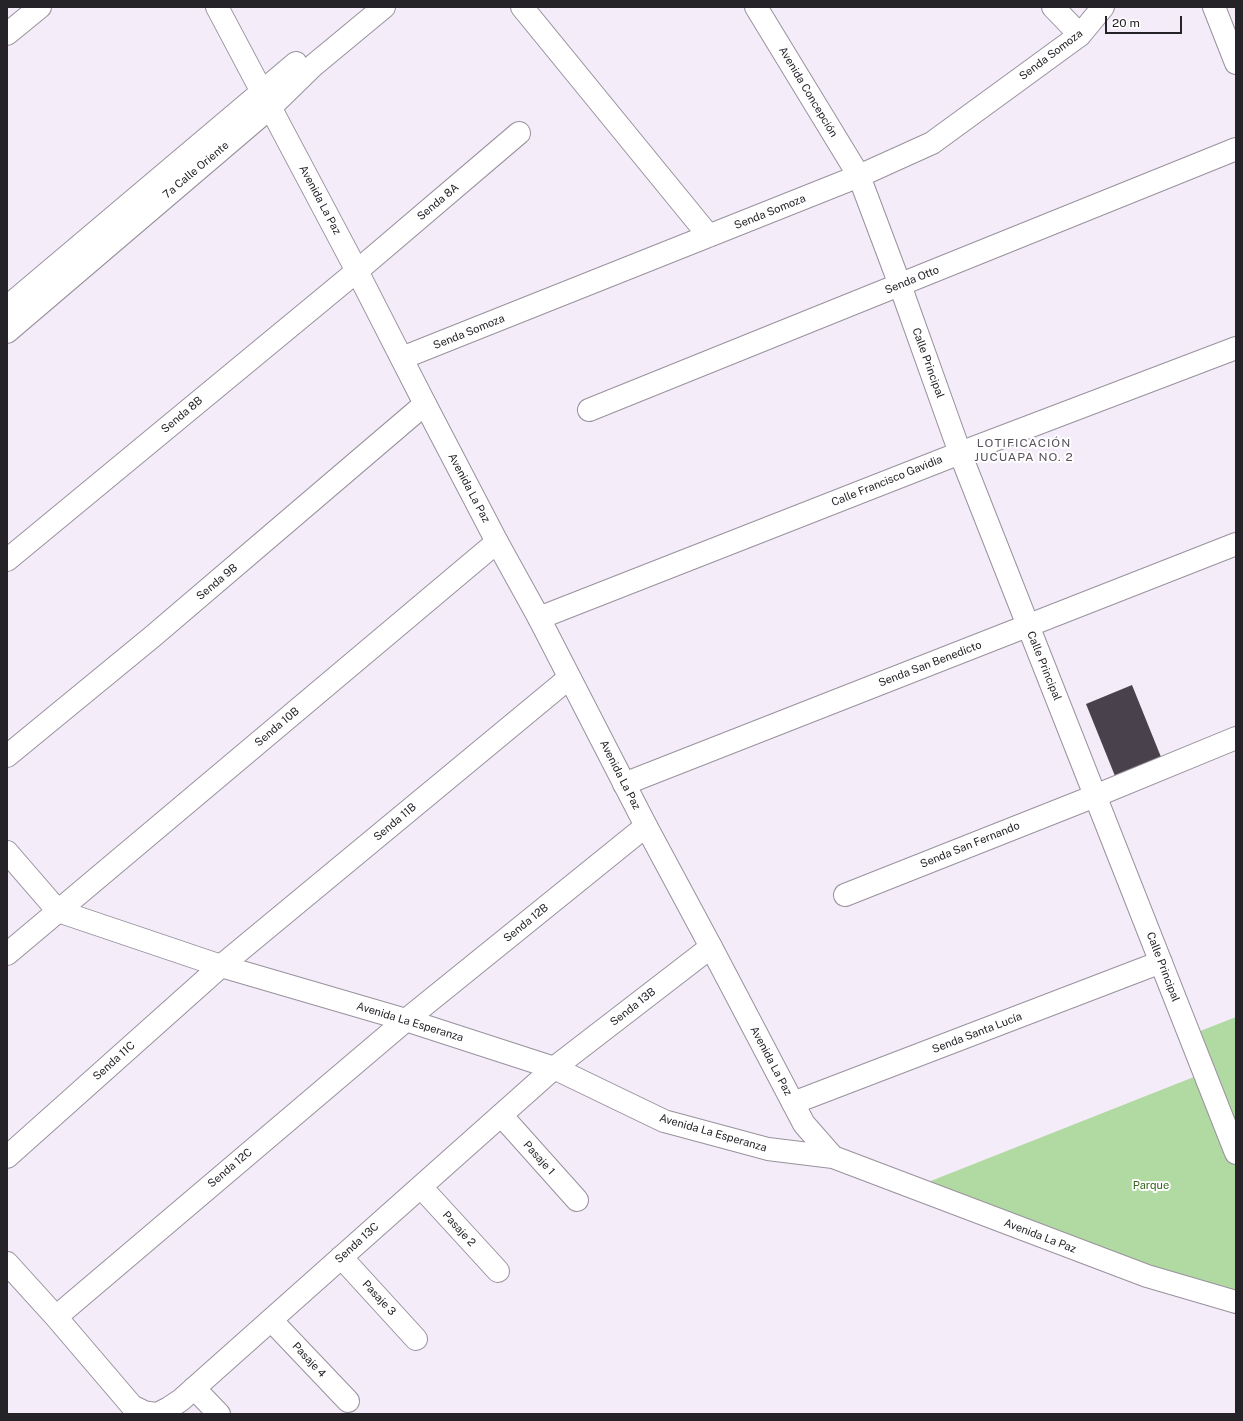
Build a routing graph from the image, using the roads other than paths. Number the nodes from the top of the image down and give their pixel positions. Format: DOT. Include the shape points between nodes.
graph roads {
  1 [pos="40,7"];
  2 [pos="216,7"];
  3 [pos="364,7"];
  4 [pos="384,7"];
  5 [pos="522,7"];
  6 [pos="756,7"];
  7 [pos="1053,7"];
  8 [pos="1103,7"];
  9 [pos="1214,7"];
  10 [pos="7,34"];
  11 [pos="1080,35"];
  12 [pos="1236,63"];
  13 [pos="266,100"];
  14 [pos="519,133"];
  15 [pos="1236,149"];
  16 [pos="859,176"];
  17 [pos="709,236"];
  18 [pos="357,271"];
  19 [pos="900,284"];
  20 [pos="7,307"];
  21 [pos="7,332"];
  22 [pos="1236,348"];
  23 [pos="402,358"];
  24 [pos="425,404"];
  25 [pos="589,410"];
  26 [pos="960,453"];
  27 [pos="497,542"];
  28 [pos="1236,544"];
  29 [pos="7,560"];
  30 [pos="539,618"];
  31 [pos="1028,626"];
  32 [pos="569,678"];
  33 [pos="1236,738"];
  34 [pos="7,756"];
  35 [pos="624,784"];
  36 [pos="1095,796"];
  37 [pos="646,826"];
  38 [pos="7,852"];
  39 [pos="845,895"];
  40 [pos="58,912"];
  41 [pos="712,947"];
  42 [pos="7,954"];
  43 [pos="1161,962"];
  44 [pos="221,966"];
  45 [pos="406,1020"];
  46 [pos="554,1068"];
  47 [pos="793,1103"];
  48 [pos="501,1115"];
  49 [pos="1236,1153"];
  50 [pos="7,1157"];
  51 [pos="833,1157"];
  52 [pos="421,1186"];
  53 [pos="577,1200"];
  54 [pos="341,1257"];
  55 [pos="7,1263"];
  56 [pos="498,1271"];
  57 [pos="1236,1302"];
  58 [pos="56,1317"];
  59 [pos="271,1320"];
  60 [pos="416,1339"];
  61 [pos="194,1388"];
  62 [pos="348,1401"];
  63 [pos="157,1414"];
  64 [pos="219,1414"];
  1 -- 10 [label="street"];
  2 -- 13 [label="street, Avenida La Paz"];
  3 -- 13 [label="street, 7a Calle Oriente"];
  4 -- 13 [label="street, 7a Calle Oriente" via="314,65"];
  5 -- 17 [label="street"];
  6 -- 16 [label="street, Avenida Concepción"];
  7 -- 11 [label="street"];
  8 -- 11 [label="street, Senda Somoza"];
  9 -- 12 [label="street"];
  11 -- 16 [label="street, Senda Somoza" via="932,143"];
  13 -- 18 [label="street, Avenida La Paz"];
  13 -- 20 [label="street, 7a Calle Oriente"];
  13 -- 21 [label="street, 7a Calle Oriente"];
  14 -- 18 [label="street, Senda 8A"];
  15 -- 19 [label="street, Senda Otto"];
  16 -- 17 [label="street, Senda Somoza"];
  16 -- 19 [label="street, Calle Principal"];
  17 -- 23 [label="street, Senda Somoza"];
  18 -- 23 [label="street, Avenida La Paz"];
  18 -- 29 [label="street, Senda 8B"];
  19 -- 25 [label="street, Senda Otto"];
  19 -- 26 [label="street, Calle Principal"];
  22 -- 26 [label="street, Calle Francisco Gavidia"];
  23 -- 24 [label="street, Avenida La Paz"];
  24 -- 27 [label="street, Avenida La Paz"];
  24 -- 34 [label="street, Senda 9B"];
  26 -- 30 [label="street, Calle Francisco Gavidia"];
  26 -- 31 [label="street, Calle Principal"];
  27 -- 30 [label="street, Avenida La Paz"];
  27 -- 40 [label="street, Senda 10B"];
  28 -- 31 [label="street, Senda San Benedicto"];
  30 -- 32 [label="street, Avenida La Paz"];
  31 -- 35 [label="street, Senda San Benedicto"];
  31 -- 36 [label="street, Calle Principal"];
  32 -- 35 [label="street, Avenida La Paz"];
  32 -- 44 [label="street, Senda 11B"];
  33 -- 36 [label="street, Senda San Fernando"];
  35 -- 37 [label="street, Avenida La Paz"];
  36 -- 39 [label="street, Senda San Fernando"];
  36 -- 43 [label="street, Calle Principal"];
  37 -- 41 [label="street, Avenida La Paz"];
  37 -- 45 [label="street, Senda 12B"];
  38 -- 40 [label="street"];
  40 -- 42 [label="street, Senda 10B"];
  40 -- 44 [label="street, Avenida La Esperanza"];
  41 -- 46 [label="street, Senda 13B"];
  41 -- 47 [label="street, Avenida La Paz"];
  43 -- 47 [label="street, Senda Santa Lucía"];
  43 -- 49 [label="street, Calle Principal"];
  44 -- 45 [label="street, Avenida La Esperanza"];
  44 -- 50 [label="street, Senda 11C"];
  45 -- 46 [label="street, Avenida La Esperanza"];
  45 -- 58 [label="street, Senda 12C"];
  46 -- 48 [label="street, Senda 13C"];
  46 -- 51 [label="street, Avenida La Esperanza" via="664,1121 768,1149"];
  47 -- 51 [label="street, Avenida La Paz" via="804,1124"];
  48 -- 52 [label="street, Senda 13C"];
  48 -- 53 [label="street, Pasaje 1"];
  51 -- 57 [label="street, Avenida La Paz" via="1147,1276"];
  52 -- 54 [label="street, Senda 13C"];
  52 -- 56 [label="street, Pasaje 2"];
  54 -- 59 [label="street, Senda 13C"];
  54 -- 60 [label="street, Pasaje 3"];
  55 -- 58 [label="street"];
  58 -- 63 [label="street" via="132,1406 144,1412"];
  59 -- 61 [label="street, Senda 13C"];
  59 -- 62 [label="street, Pasaje 4"];
  61 -- 63 [label="street, Senda 13C"];
  61 -- 64 [label="street"];
}
